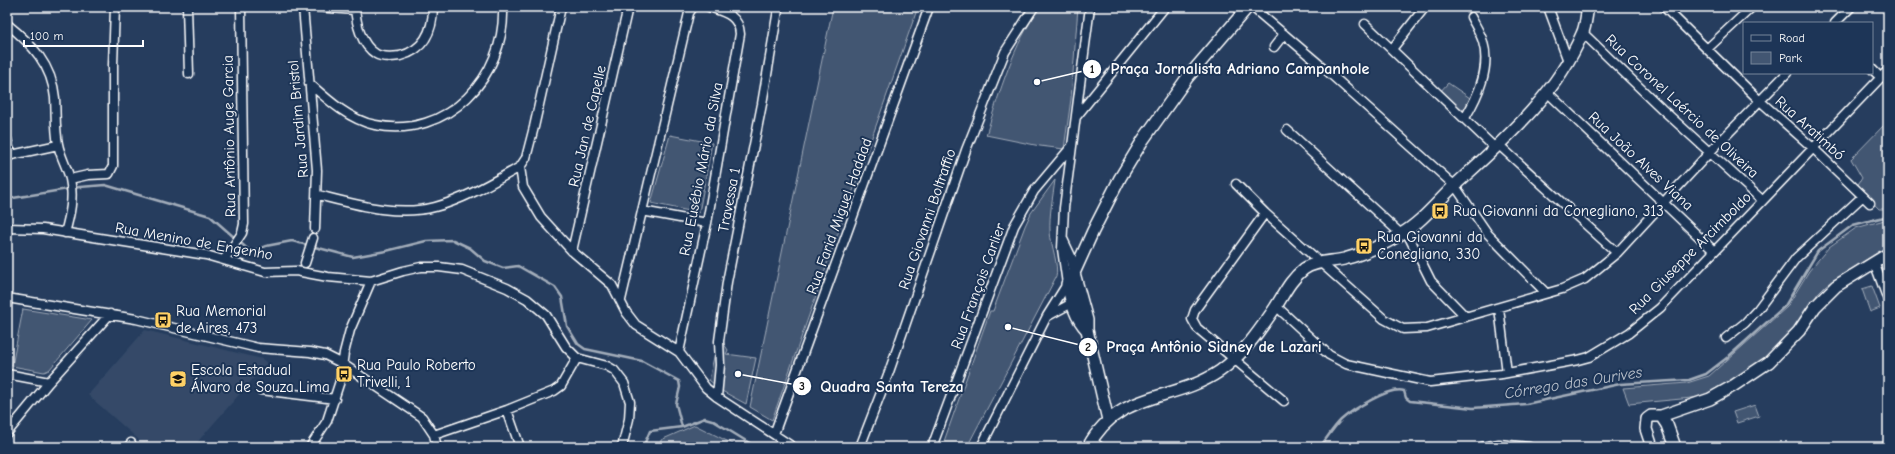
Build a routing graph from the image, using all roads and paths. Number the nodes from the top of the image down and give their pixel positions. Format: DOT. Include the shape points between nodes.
graph roads {
  1 [pos="115,7"];
  2 [pos="187,7"];
  3 [pos="241,7"];
  4 [pos="302,7"];
  5 [pos="316,7"];
  6 [pos="433,7"];
  7 [pos="503,7"];
  8 [pos="561,7"];
  9 [pos="628,7"];
  10 [pos="693,7"];
  11 [pos="709,7"];
  12 [pos="929,7"];
  13 [pos="1034,7"];
  14 [pos="1090,7"];
  15 [pos="1165,7"];
  16 [pos="1248,7"];
  17 [pos="1252,7"];
  18 [pos="1425,7"];
  19 [pos="1548,7"];
  20 [pos="1588,7"];
  21 [pos="1664,7"];
  22 [pos="1752,7"];
  23 [pos="1851,7"];
  24 [pos="355,8"];
  25 [pos="778,10"];
  26 [pos="1471,17"];
  27 [pos="1836,22"];
  28 [pos="7,24"];
  29 [pos="1365,24"];
  30 [pos="1583,33"];
  31 [pos="1284,34"];
  32 [pos="1274,47"];
  33 [pos="1392,49"];
  34 [pos="1706,50"];
  35 [pos="1568,61"];
  36 [pos="1873,70"];
  37 [pos="1888,70"];
  38 [pos="189,74"];
  39 [pos="1786,74"];
  40 [pos="1881,78"];
  41 [pos="308,84"];
  42 [pos="1547,92"];
  43 [pos="1760,101"];
  44 [pos="1075,117"];
  45 [pos="1465,118"];
  46 [pos="1287,130"];
  47 [pos="7,139"];
  48 [pos="58,145"];
  49 [pos="1071,147"];
  50 [pos="1497,147"];
  51 [pos="1813,148"];
  52 [pos="1710,152"];
  53 [pos="9,155"];
  54 [pos="520,167"];
  55 [pos="70,179"];
  56 [pos="1236,184"];
  57 [pos="1455,186"];
  58 [pos="318,194"];
  59 [pos="1863,196"];
  60 [pos="1762,200"];
  61 [pos="1665,202"];
  62 [pos="1870,203"];
  63 [pos="642,211"];
  64 [pos="1265,213"];
  65 [pos="707,223"];
  66 [pos="7,228"];
  67 [pos="315,229"];
  68 [pos="65,233"];
  69 [pos="1403,233"];
  70 [pos="1062,237"];
  71 [pos="313,238"];
  72 [pos="572,251"];
  73 [pos="1714,251"];
  74 [pos="1617,253"];
  75 [pos="1888,254"];
  76 [pos="224,260"];
  77 [pos="1320,262"];
  78 [pos="1874,262"];
  79 [pos="305,263"];
  80 [pos="1074,273"];
  81 [pos="371,281"];
  82 [pos="1067,284"];
  83 [pos="1546,293"];
  84 [pos="7,298"];
  85 [pos="1075,298"];
  86 [pos="621,300"];
  87 [pos="1888,300"];
  88 [pos="1276,306"];
  89 [pos="1499,308"];
  90 [pos="110,314"];
  91 [pos="1047,316"];
  92 [pos="1466,317"];
  93 [pos="1726,338"];
  94 [pos="679,352"];
  95 [pos="576,358"];
  96 [pos="1234,359"];
  97 [pos="343,364"];
  98 [pos="1507,373"];
  99 [pos="7,374"];
  100 [pos="49,382"];
  101 [pos="261,390"];
  102 [pos="717,397"];
  103 [pos="335,399"];
  104 [pos="1284,401"];
  105 [pos="507,410"];
  106 [pos="1661,416"];
  107 [pos="1108,420"];
  108 [pos="7,433"];
  109 [pos="774,434"];
  110 [pos="434,435"];
  111 [pos="1093,445"];
  112 [pos="310,447"];
  113 [pos="437,447"];
  114 [pos="520,447"];
  115 [pos="622,447"];
  116 [pos="793,447"];
  117 [pos="860,447"];
  118 [pos="932,447"];
  119 [pos="981,447"];
  120 [pos="1482,447"];
  121 [pos="1528,447"];
  122 [pos="1652,447"];
  123 [pos="1675,447"];
  1 -- 55 [label="street" via="113,166 109,174"];
  2 -- 38 [label="street"];
  3 -- 76 [label="street, Rua Antônio Auge Garcia" via="244,224 242,233"];
  4 -- 41 [label="street, Rua Jardim Bristol"];
  5 -- 24 [label="street"];
  6 -- 24 [label="street" via="433,18 426,39 418,49 391,58 376,54 363,39"];
  7 -- 41 [label="street" via="502,34 496,54 473,94 449,113 433,121 405,127 374,125 347,113"];
  8 -- 54 [label="street" via="534,127 526,158"];
  9 -- 72 [label="street, Rua Jan de Capelle"];
  10 -- 63 [label="street" via="689,13"];
  11 -- 65 [label="street, Rua Eusébio Mário da Silva" via="732,16 737,21 740,34"];
  12 -- 109 [label="street, Rua Farid Miguel Haddad"];
  13 -- 117 [label="street, Rua Giovanni Boltraffio" via="999,66 966,150 889,372"];
  14 -- 44 [label="street"];
  15 -- 44 [label="street"];
  16 -- 80 [label="street" via="1187,78 1150,129 1120,178"];
  17 -- 31 [label="street"];
  18 -- 33 [label="street"];
  19 -- 35 [label="street"];
  20 -- 30 [label="street"];
  21 -- 34 [label="street, Rua Aratimbó"];
  22 -- 34 [label="street"];
  23 -- 27 [label="street"];
  25 -- 102 [label="street, Travessa 1" via="728,282 719,341"];
  26 -- 45 [label="street" via="1483,41 1486,62 1479,88"];
  28 -- 48 [label="street" via="34,47 47,66 55,96"];
  29 -- 33 [label="street"];
  30 -- 35 [label="street"];
  30 -- 52 [label="street, Rua Coronel Laércio de Oliveira"];
  31 -- 32 [label="street"];
  31 -- 57 [label="street"];
  33 -- 45 [label="street"];
  34 -- 43 [label="street, Rua Aratimbó"];
  35 -- 42 [label="street"];
  36 -- 40 [label="street"];
  37 -- 40 [label="street, Rua Giuseppe Arcimboldo"];
  39 -- 43 [label="street"];
  40 -- 51 [label="street, Rua Giuseppe Arcimboldo"];
  41 -- 58 [label="street, Rua Jardim Bristol" via="316,148"];
  42 -- 50 [label="street" via="1534,110"];
  42 -- 61 [label="street, Rua João Alves Viana"];
  43 -- 51 [label="street, Rua Aratimbó"];
  43 -- 52 [label="street"];
  44 -- 49 [label="street"];
  45 -- 50 [label="street"];
  46 -- 69 [label="street"];
  47 -- 53 [label="street"];
  48 -- 53 [label="street"];
  48 -- 55 [label="street"];
  49 -- 70 [label="street"];
  49 -- 118 [label="street, Rua François Carlier" via="1034,191 1014,226"];
  50 -- 57 [label="street"];
  50 -- 74 [label="street"];
  51 -- 59 [label="street, Rua Aratimbó"];
  51 -- 60 [label="street, Rua Giuseppe Arcimboldo"];
  52 -- 60 [label="street, Rua Coronel Laércio de Oliveira"];
  52 -- 61 [label="street"];
  54 -- 58 [label="street" via="455,200 433,208 389,209 365,206"];
  54 -- 72 [label="street" via="523,187 530,201"];
  55 -- 68 [label="street" via="71,212"];
  56 -- 64 [label="street"];
  57 -- 69 [label="street"];
  57 -- 83 [label="street" via="1488,234"];
  58 -- 67 [label="street, Rua Jardim Bristol"];
  59 -- 62 [label="street, Rua Aratimbó"];
  59 -- 93 [label="street" via="1789,267 1758,309"];
  60 -- 73 [label="street, Rua Giuseppe Arcimboldo"];
  61 -- 73 [label="street, Rua João Alves Viana"];
  61 -- 74 [label="street"];
  63 -- 65 [label="street"];
  63 -- 86 [label="street"];
  64 -- 77 [label="street"];
  64 -- 96 [label="street" via="1195,310 1192,319 1197,328"];
  65 -- 94 [label="street, Rua Eusébio Mário da Silva"];
  66 -- 68 [label="street, Rua Menino de Engenho" via="44,229"];
  68 -- 76 [label="street, Rua Menino de Engenho"];
  69 -- 77 [label="street" via="1367,252"];
  69 -- 92 [label="street" via="1432,281"];
  70 -- 80 [label="street"];
  70 -- 82 [label="street" via="1062,258"];
  71 -- 79 [label="street"];
  72 -- 86 [label="street" via="608,280"];
  73 -- 98 [label="street, Rua Giuseppe Arcimboldo" via="1655,312 1629,333 1603,349 1578,360"];
  74 -- 83 [label="street" via="1585,278 1562,289"];
  75 -- 78 [label="street"];
  76 -- 81 [label="street, Rua Menino de Engenho" via="265,272 296,271"];
  77 -- 88 [label="street" via="1305,268 1295,277"];
  77 -- 92 [label="street" via="1394,326 1403,329 1427,328"];
  78 -- 87 [label="street"];
  78 -- 106 [label="street" via="1830,291 1799,331 1769,362 1710,399"];
  80 -- 82 [label="street"];
  80 -- 85 [label="street"];
  81 -- 95 [label="street, Rua Menino de Engenho" via="421,267 462,270 527,299 546,315"];
  81 -- 97 [label="street" via="350,330"];
  82 -- 85 [label="street"];
  82 -- 91 [label="street"];
  83 -- 89 [label="street"];
  84 -- 90 [label="street"];
  85 -- 91 [label="street"];
  85 -- 107 [label="street" via="1087,320 1087,330"];
  86 -- 94 [label="street" via="636,325"];
  88 -- 96 [label="street" via="1253,339"];
  88 -- 98 [label="street, Rua Giuseppe Arcimboldo" via="1330,355 1346,364 1430,382"];
  89 -- 92 [label="street"];
  89 -- 98 [label="street"];
  90 -- 97 [label="street" via="258,348 325,355"];
  90 -- 100 [label="street"];
  91 -- 119 [label="street"];
  94 -- 102 [label="street" via="706,388"];
  95 -- 105 [label="street" via="561,386"];
  95 -- 115 [label="street" via="607,366 614,370 624,383 630,402"];
  96 -- 104 [label="street"];
  96 -- 107 [label="street" via="1204,379 1182,389 1138,402"];
  97 -- 103 [label="street"];
  97 -- 110 [label="street" via="422,417"];
  99 -- 100 [label="street"];
  100 -- 108 [label="street"];
  101 -- 103 [label="street"];
  102 -- 109 [label="street"];
  103 -- 112 [label="street" via="327,421"];
  105 -- 110 [label="street"];
  105 -- 114 [label="street"];
  106 -- 122 [label="street" via="1651,416 1647,419 1646,429"];
  106 -- 123 [label="street"];
  107 -- 111 [label="street"];
  109 -- 116 [label="street"];
  110 -- 113 [label="street"];
  120 -- 121 [label="street" via="1499,444"];
}
